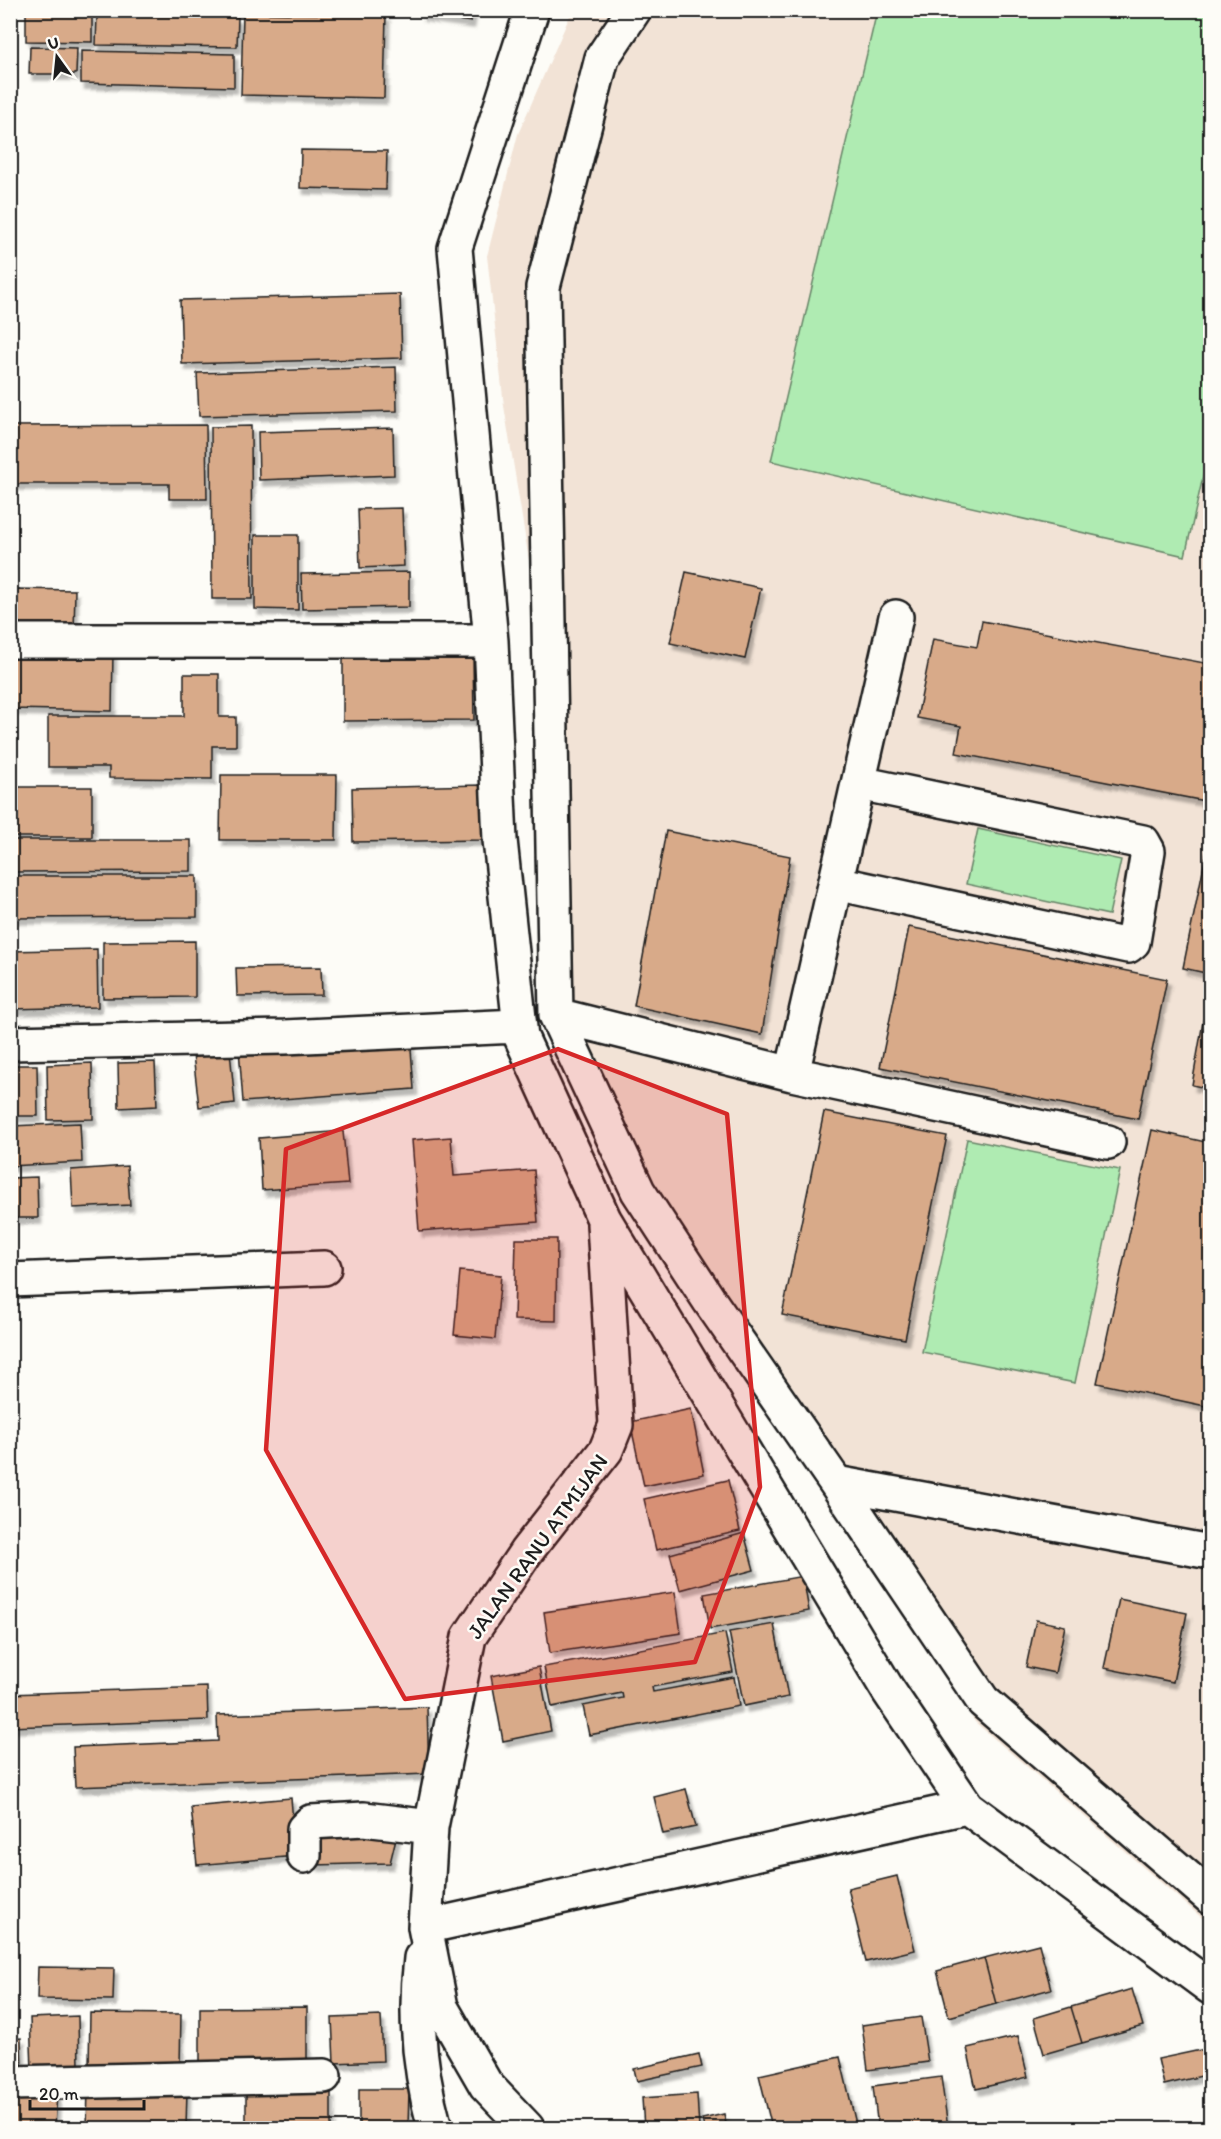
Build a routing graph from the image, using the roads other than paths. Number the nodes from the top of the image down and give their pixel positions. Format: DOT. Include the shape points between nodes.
graph roads {
  1 [pos="532,10"];
  2 [pos="634,10"];
  3 [pos="896,617"];
  4 [pos="10,641"];
  5 [pos="491,641"];
  6 [pos="859,783"];
  7 [pos="836,883"];
  8 [pos="556,1015"];
  9 [pos="519,1026"];
  10 [pos="10,1043"];
  11 [pos="792,1074"];
  12 [pos="1108,1142"];
  13 [pos="604,1220"];
  14 [pos="324,1268"];
  15 [pos="10,1280"];
  16 [pos="836,1483"];
  17 [pos="1210,1552"];
  18 [pos="967,1807"];
  19 [pos="431,1827"];
  20 [pos="304,1856"];
  21 [pos="1210,1897"];
  22 [pos="425,1927"];
  23 [pos="1210,1987"];
  24 [pos="324,2076"];
  25 [pos="10,2083"];
  26 [pos="435,2128"];
  27 [pos="526,2128"];
  1 -- 5 [label="street" via="455,248"];
  2 -- 8 [label="street" via="602,58 543,287"];
  3 -- 6 [label="street"];
  4 -- 5 [label="street"];
  5 -- 9 [label="street" via="500,840"];
  6 -- 7 [label="street"];
  6 -- 7 [label="street" via="1143,842 1148,851 1133,942 1128,946"];
  7 -- 11 [label="street"];
  8 -- 11 [label="street"];
  8 -- 16 [label="street" via="638,1191"];
  9 -- 10 [label="street"];
  9 -- 13 [label="street"];
  11 -- 12 [label="street"];
  13 -- 18 [label="street" via="888,1690"];
  13 -- 19 [label="street, JALAN RANU ATMIJAN" via="616,1425 606,1450 526,1552 469,1636"];
  14 -- 15 [label="street"];
  16 -- 17 [label="street"];
  16 -- 21 [label="street" via="985,1703"];
  18 -- 22 [label="street"];
  18 -- 23 [label="street"];
  19 -- 20 [label="street" via="364,1819 311,1822 304,1829"];
  19 -- 22 [label="street, JALAN RANU ATMIJAN"];
  22 -- 26 [label="street" via="417,1989 417,2027"];
  22 -- 27 [label="street, JALAN RANU ATMIJAN" via="441,2007 486,2085"];
  24 -- 25 [label="street"];
}
